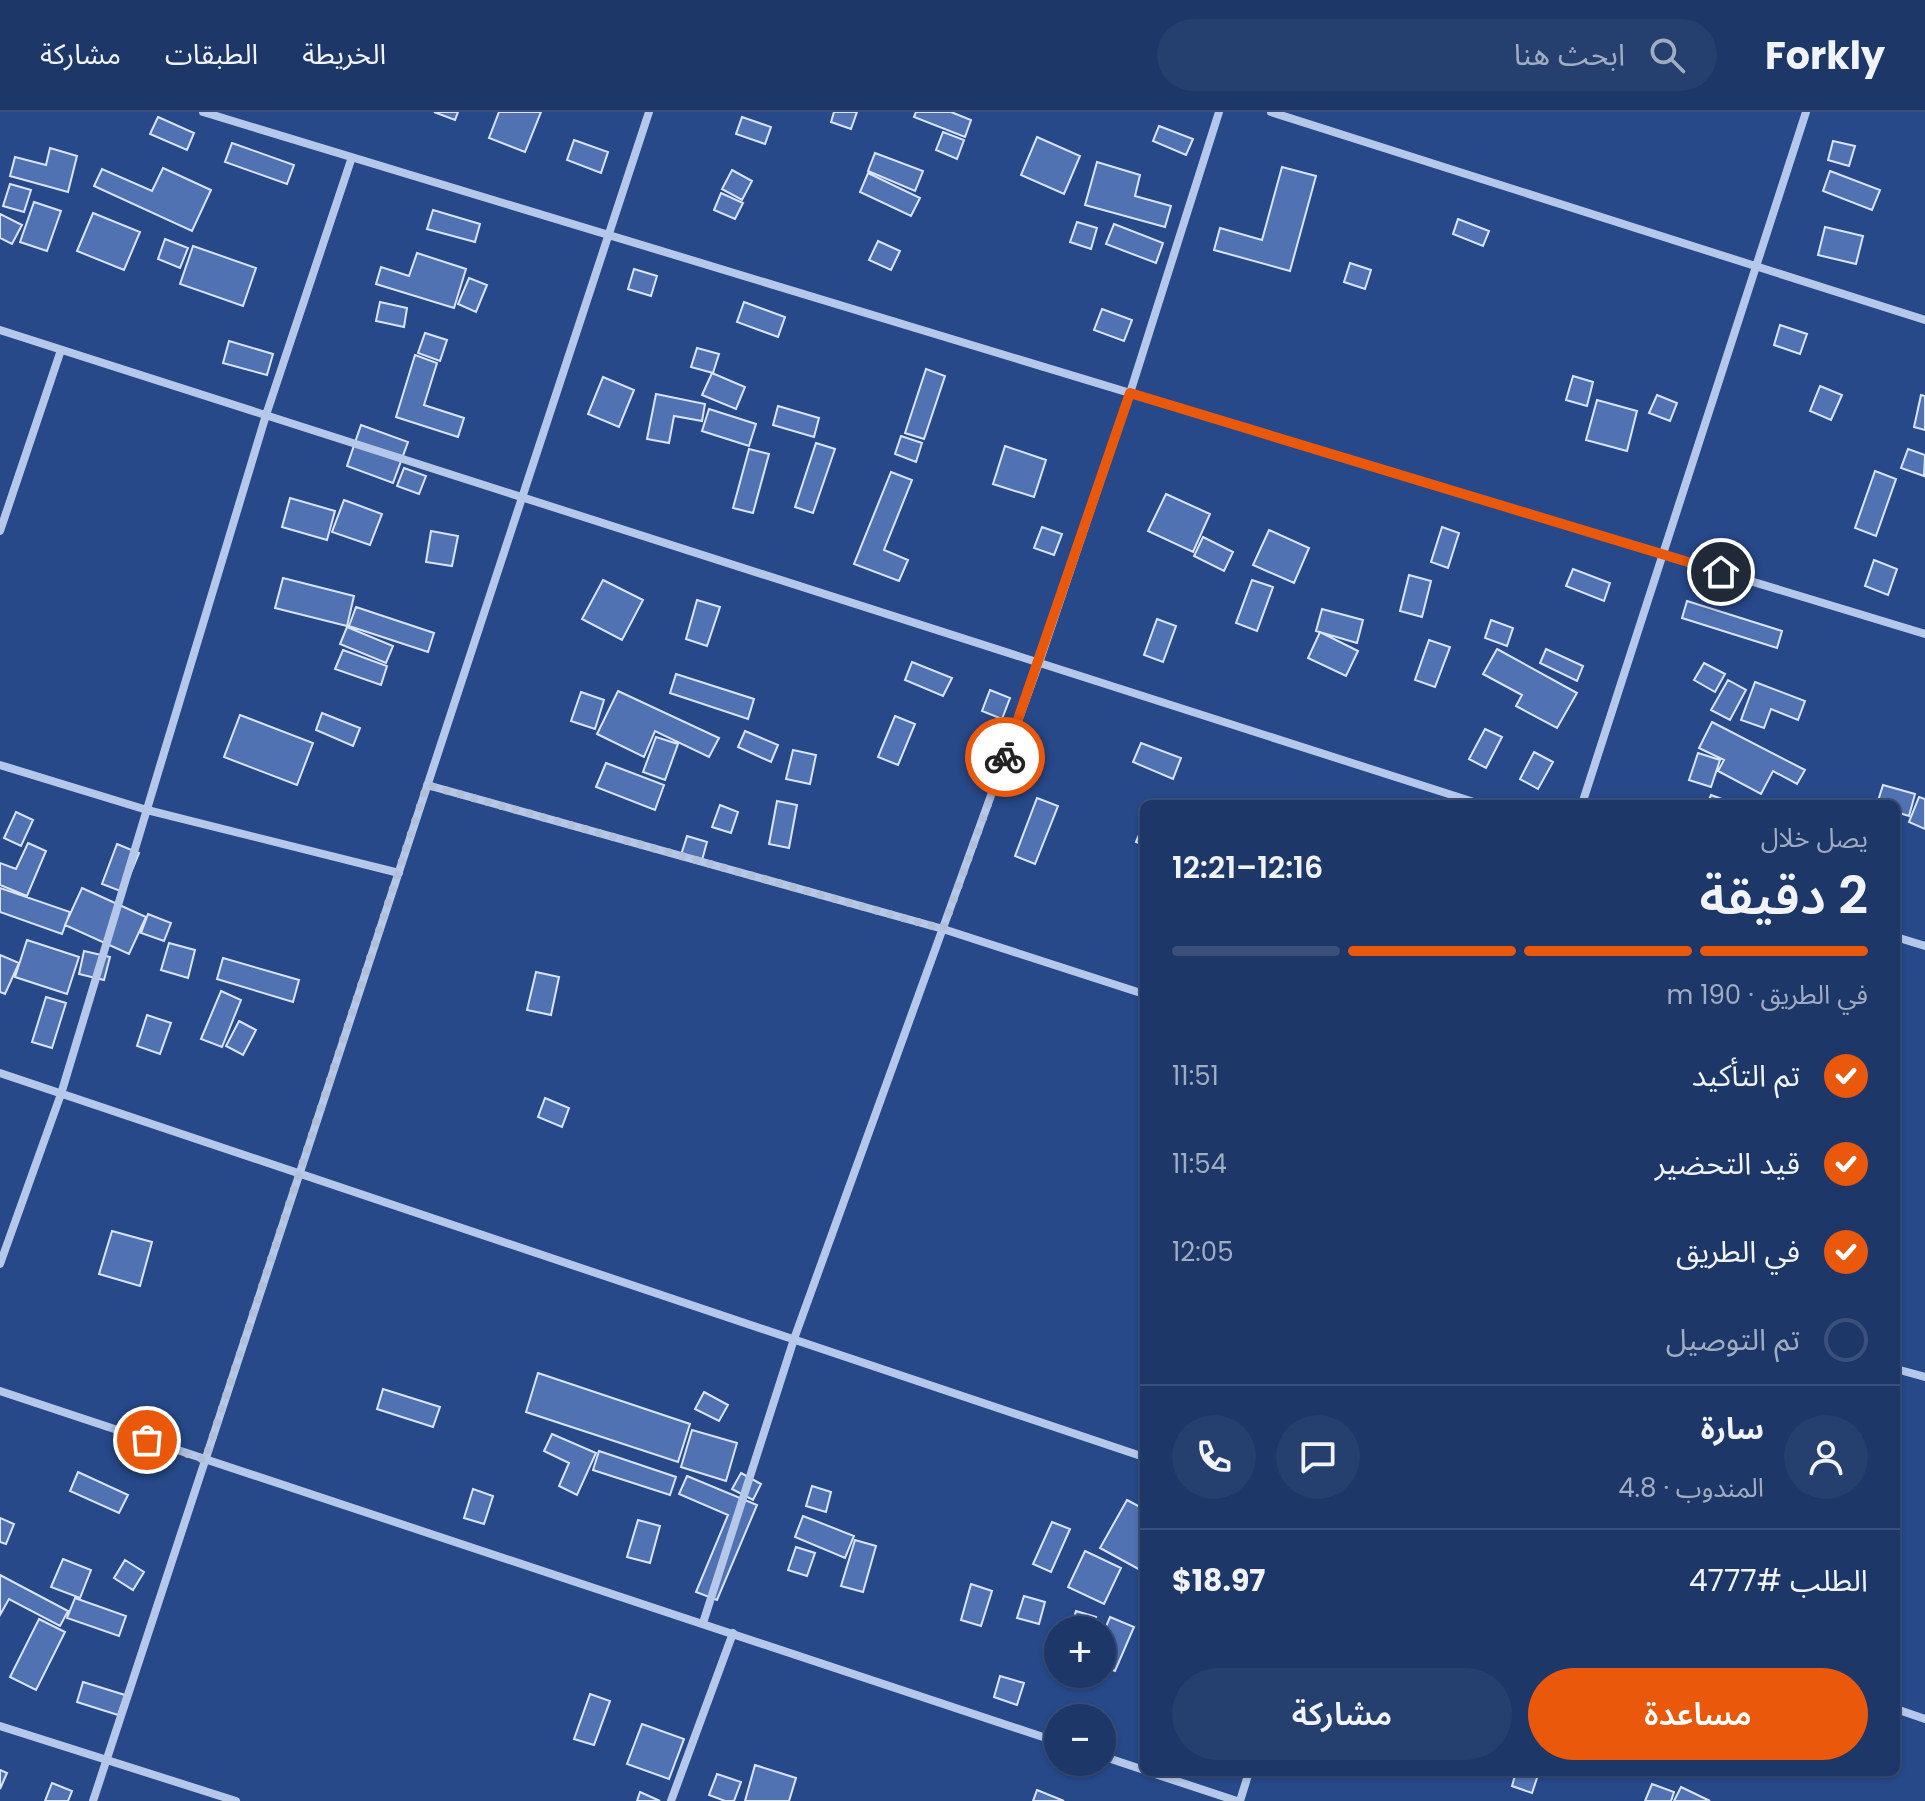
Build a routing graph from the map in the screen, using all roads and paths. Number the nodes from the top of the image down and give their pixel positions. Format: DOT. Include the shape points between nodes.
graph roads {
  1 [pos="203,112"];
  2 [pos="649,112"];
  3 [pos="1219,112"];
  4 [pos="1271,112"];
  5 [pos="1806,112"];
  6 [pos="352,157"];
  7 [pos="609,235"];
  8 [pos="1756,267"];
  9 [pos="1925,320"];
  10 [pos="0,330"];
  11 [pos="61,350"];
  12 [pos="1130,393"];
  13 [pos="266,415"];
  14 [pos="522,497"];
  15 [pos="0,531"];
  16 [pos="1663,554"];
  17 [pos="1925,634"];
  18 [pos="1039,663"];
  19 [pos="0,765"];
  20 [pos="427,785"];
  21 [pos="1467,800"];
  22 [pos="1583,800"];
  23 [pos="147,810"];
  24 [pos="399,873"];
  25 [pos="943,929"];
  26 [pos="1900,938"];
  27 [pos="1925,946"];
  28 [pos="1140,993"];
  29 [pos="0,1073"];
  30 [pos="61,1094"];
  31 [pos="299,1174"];
  32 [pos="0,1264"];
  33 [pos="794,1339"];
  34 [pos="1900,1370"];
  35 [pos="1925,1377"];
  36 [pos="0,1391"];
  37 [pos="1140,1456"];
  38 [pos="205,1460"];
  39 [pos="703,1623"];
  40 [pos="733,1633"];
  41 [pos="1900,1710"];
  42 [pos="1925,1719"];
  43 [pos="0,1726"];
  44 [pos="1044,1737"];
  45 [pos="106,1760"];
  46 [pos="1116,1761"];
  47 [pos="1140,1769"];
  48 [pos="1162,1776"];
  49 [pos="1247,1776"];
  50 [pos="93,1801"];
  51 [pos="236,1801"];
  52 [pos="671,1801"];
  53 [pos="1238,1801"];
  1 -- 6 [label="street"];
  2 -- 7 [label="street"];
  3 -- 12 [label="street"];
  4 -- 8 [label="street"];
  5 -- 8 [label="street"];
  6 -- 7 [label="street"];
  6 -- 13 [label="street"];
  7 -- 12 [label="street"];
  7 -- 14 [label="street"];
  8 -- 9 [label="street"];
  8 -- 16 [label="street"];
  10 -- 11 [label="street"];
  11 -- 13 [label="street"];
  11 -- 15 [label="street"];
  12 -- 16 [label="street"];
  12 -- 18 [label="street"];
  13 -- 14 [label="street"];
  13 -- 23 [label="street"];
  14 -- 18 [label="street"];
  14 -- 20 [label="street"];
  16 -- 17 [label="street"];
  16 -- 22 [label="street"];
  18 -- 21 [label="street"];
  18 -- 25 [label="street"];
  19 -- 23 [label="street"];
  20 -- 24 [label="street"];
  20 -- 25 [label="street"];
  23 -- 24 [label="street"];
  23 -- 30 [label="street"];
  24 -- 31 [label="street"];
  25 -- 28 [label="street"];
  25 -- 33 [label="street"];
  26 -- 27 [label="street"];
  29 -- 30 [label="street"];
  30 -- 31 [label="street"];
  30 -- 32 [label="street"];
  31 -- 33 [label="street"];
  31 -- 38 [label="street"];
  33 -- 37 [label="street"];
  33 -- 39 [label="street"];
  34 -- 35 [label="street"];
  36 -- 38 [label="street"];
  38 -- 39 [label="street"];
  38 -- 45 [label="street"];
  39 -- 40 [label="street"];
  40 -- 44 [label="street"];
  40 -- 52 [label="street"];
  41 -- 42 [label="street"];
  43 -- 45 [label="street"];
  45 -- 50 [label="street"];
  45 -- 51 [label="street"];
  46 -- 47 [label="street"];
  48 -- 53 [label="street"];
  49 -- 53 [label="street"];
}
